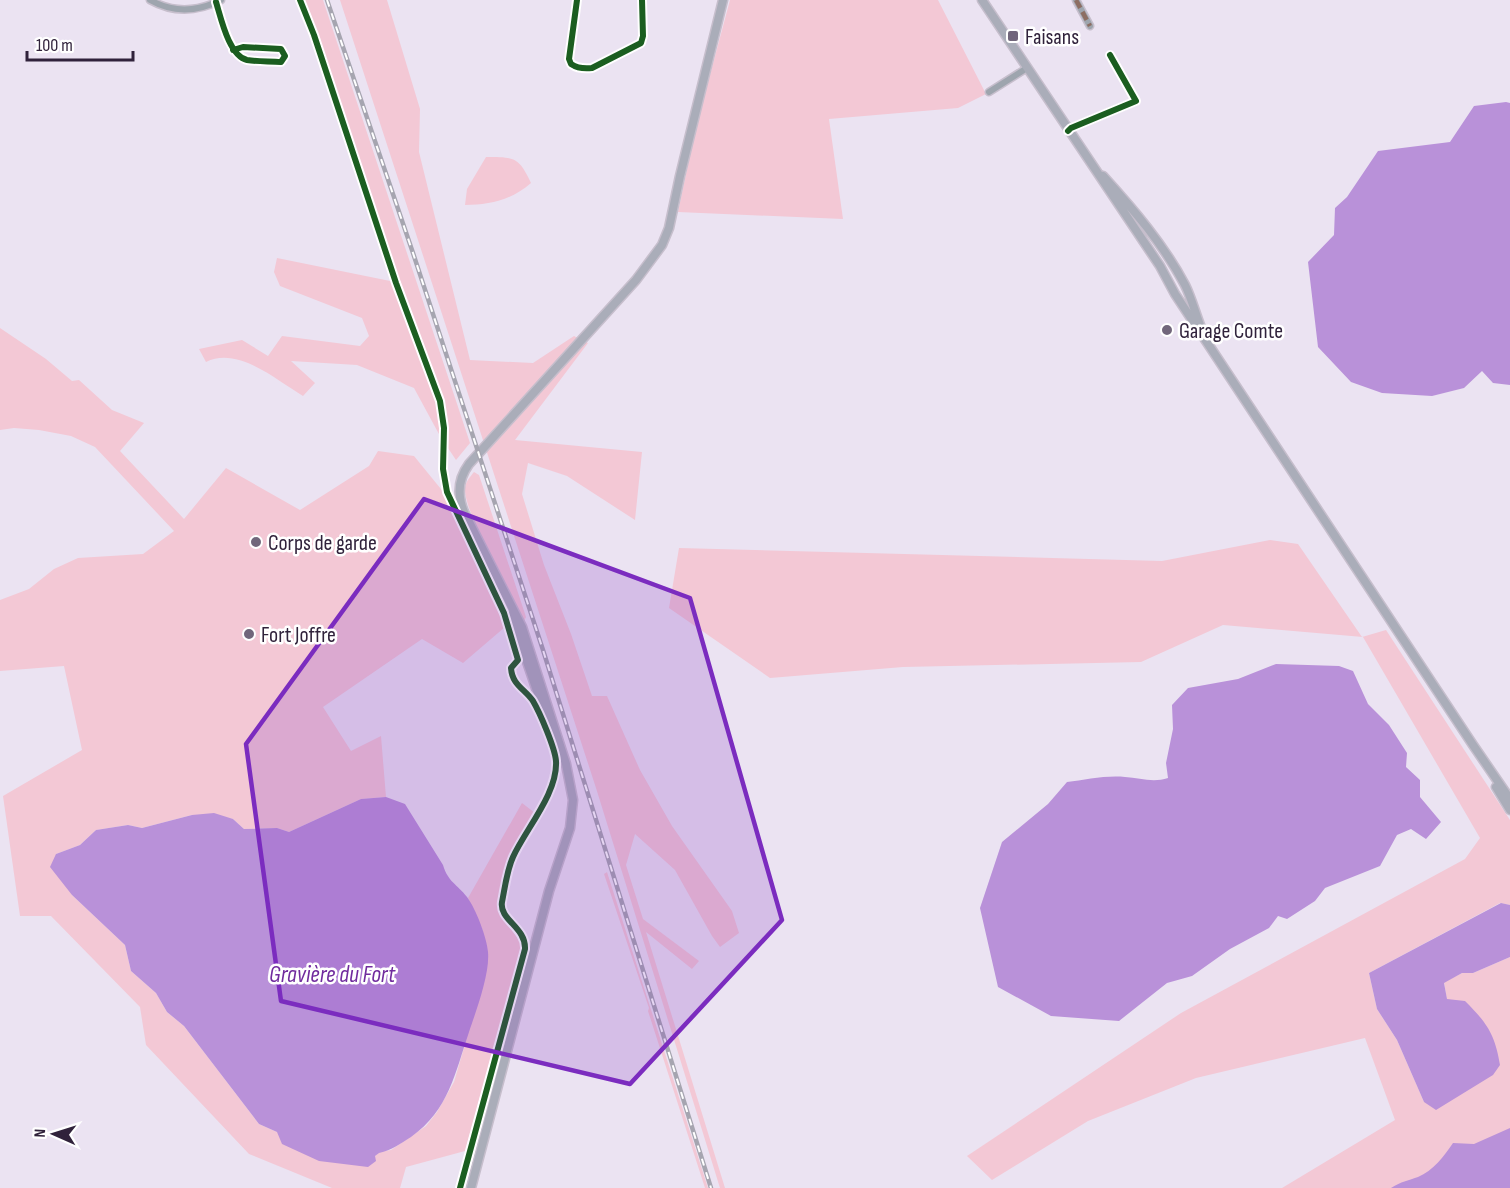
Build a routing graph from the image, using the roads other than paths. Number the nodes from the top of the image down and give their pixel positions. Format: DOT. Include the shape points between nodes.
graph roads {
  1 [pos="150,0"];
  2 [pos="577,0"];
  3 [pos="642,0"];
  4 [pos="723,0"];
  5 [pos="982,0"];
  6 [pos="1076,0"];
  7 [pos="219,1"];
  8 [pos="1090,26"];
  9 [pos="233,50"];
  10 [pos="1110,55"];
  11 [pos="1027,68"];
  12 [pos="989,92"];
  13 [pos="1068,131"];
  14 [pos="1123,204"];
  15 [pos="1154,238"];
  16 [pos="1145,245"];
  17 [pos="1166,255"];
  18 [pos="1156,261"];
  19 [pos="1207,342"];
  20 [pos="1473,745"];
  21 [pos="1510,799"];
  22 [pos="1510,810"];
  23 [pos="471,1188"];
  1 -- 7 [label="street" via="176,11"];
  2 -- 3 [label="street" via="570,59 575,67 587,69 641,43"];
  4 -- 23 [label="main road" via="662,245 636,280 469,464 459,491 461,506 524,633 573,792 572,819 549,891"];
  5 -- 11 [label="main road"];
  6 -- 8 [label="street"];
  7 -- 9 [label="street"];
  9 -- 9 [label="street" via="246,60 281,62 285,56 281,49"];
  10 -- 13 [label="street" via="1136,101"];
  11 -- 12 [label="street"];
  11 -- 13 [label="main road"];
  13 -- 14 [label="main road"];
  14 -- 15 [label="main road"];
  14 -- 16 [label="main road"];
  15 -- 16 [label="main road"];
  15 -- 17 [label="main road"];
  16 -- 18 [label="main road"];
  17 -- 18 [label="main road"];
  17 -- 19 [label="main road" via="1187,288"];
  18 -- 19 [label="main road"];
  19 -- 20 [label="main road"];
  20 -- 21 [label="main road"];
  20 -- 22 [label="main road"];
}
